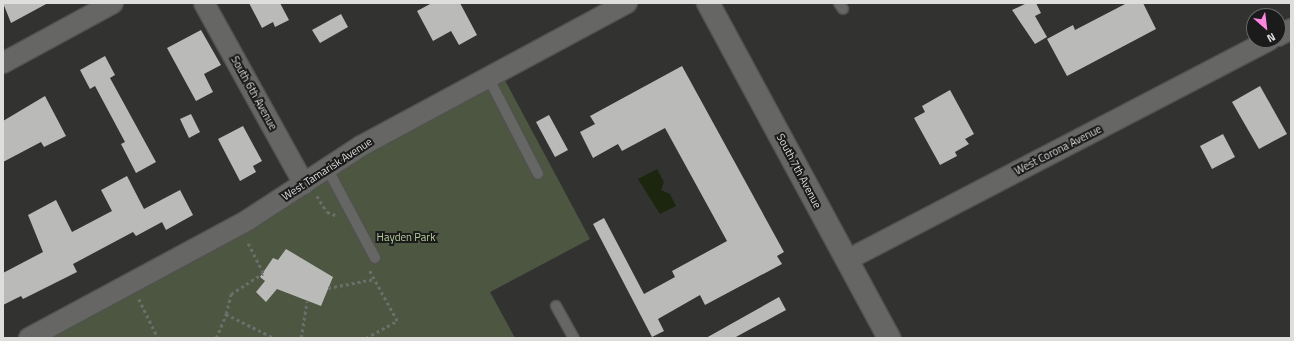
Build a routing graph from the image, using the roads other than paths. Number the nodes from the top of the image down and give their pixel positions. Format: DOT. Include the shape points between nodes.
graph roads {
  1 [pos="113,3"];
  2 [pos="204,3"];
  3 [pos="627,3"];
  4 [pos="708,3"];
  5 [pos="1254,48"];
  6 [pos="3,62"];
  7 [pos="488,77"];
  8 [pos="327,168"];
  9 [pos="538,174"];
  10 [pos="310,190"];
  11 [pos="375,258"];
  12 [pos="847,260"];
  13 [pos="556,306"];
  14 [pos="29,338"];
  15 [pos="574,338"];
  16 [pos="889,338"];
  1 -- 6 [label="street"];
  2 -- 10 [label="street, South 6th Avenue"];
  3 -- 7 [label="street, West Tamarisk Avenue"];
  4 -- 12 [label="main road, South 7th Avenue"];
  5 -- 12 [label="street, West Corona Avenue"];
  7 -- 8 [label="street, West Tamarisk Avenue"];
  7 -- 9 [label="lane"];
  8 -- 10 [label="street, West Tamarisk Avenue"];
  8 -- 11 [label="lane"];
  10 -- 14 [label="street, West Tamarisk Avenue" via="248,220"];
  12 -- 16 [label="main road, South 7th Avenue"];
  13 -- 15 [label="lane"];
}
